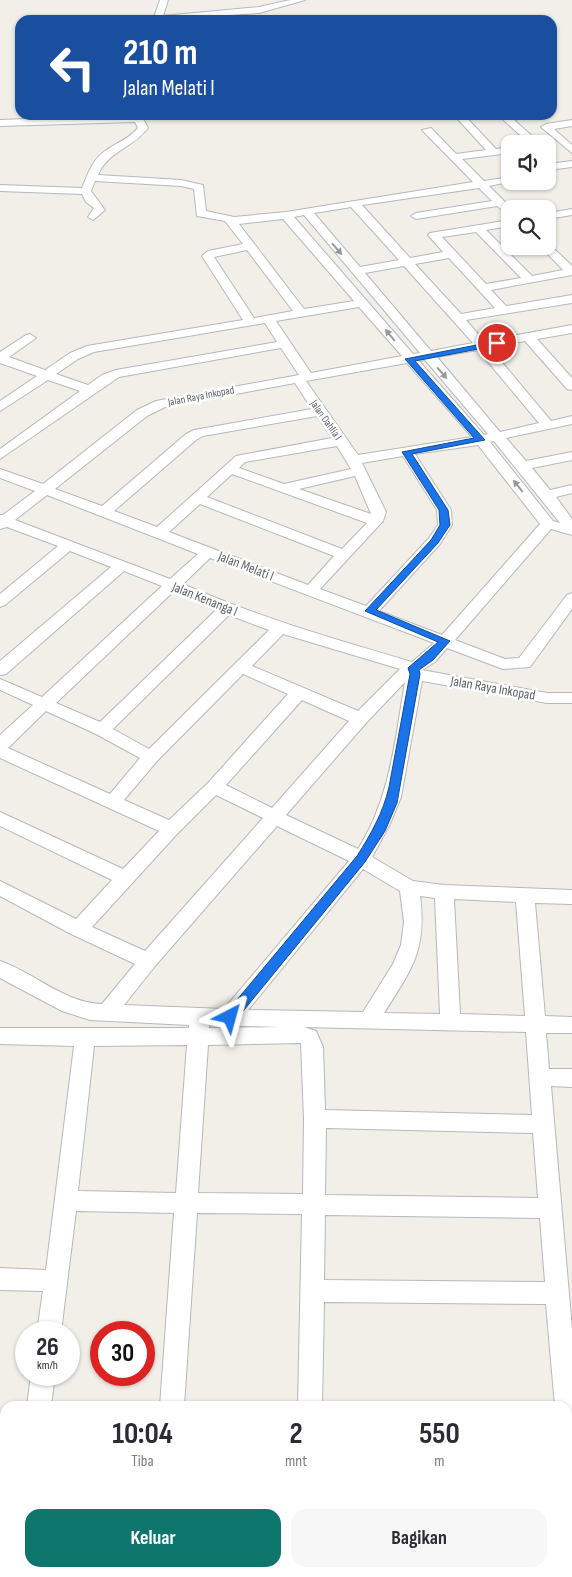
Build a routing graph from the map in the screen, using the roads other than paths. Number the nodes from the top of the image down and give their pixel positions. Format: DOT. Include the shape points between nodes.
graph roads {
  1 [pos="164,0"];
  2 [pos="301,0"];
  3 [pos="159,15"];
  4 [pos="208,15"];
  5 [pos="68,120"];
  6 [pos="140,120"];
  7 [pos="464,120"];
  8 [pos="508,120"];
  9 [pos="538,120"];
  10 [pos="0,123"];
  11 [pos="572,123"];
  12 [pos="546,126"];
  13 [pos="427,130"];
  14 [pos="526,135"];
  15 [pos="568,142"];
  16 [pos="572,150"];
  17 [pos="501,151"];
  18 [pos="494,152"];
  19 [pos="454,157"];
  20 [pos="572,164"];
  21 [pos="556,166"];
  22 [pos="572,171"];
  23 [pos="556,173"];
  24 [pos="501,174"];
  25 [pos="92,178"];
  26 [pos="476,180"];
  27 [pos="501,180"];
  28 [pos="0,188"];
  29 [pos="86,191"];
  30 [pos="397,196"];
  31 [pos="358,198"];
  32 [pos="499,203"];
  33 [pos="306,212"];
  34 [pos="572,212"];
  35 [pos="560,214"];
  36 [pos="286,215"];
  37 [pos="556,215"];
  38 [pos="416,216"];
  39 [pos="93,217"];
  40 [pos="232,221"];
  41 [pos="501,224"];
  42 [pos="572,225"];
  43 [pos="478,228"];
  44 [pos="434,235"];
  45 [pos="248,246"];
  46 [pos="450,254"];
  47 [pos="554,255"];
  48 [pos="408,262"];
  49 [pos="357,271"];
  50 [pos="572,272"];
  51 [pos="530,280"];
  52 [pos="484,288"];
  53 [pos="572,299"];
  54 [pos="363,302"];
  55 [pos="503,310"];
  56 [pos="301,313"];
  57 [pos="458,318"];
  58 [pos="268,319"];
  59 [pos="251,322"];
  60 [pos="572,329"];
  61 [pos="528,337"];
  62 [pos="30,338"];
  63 [pos="284,344"];
  64 [pos="482,346"];
  65 [pos="427,356"];
  66 [pos="410,359"];
  67 [pos="572,364"];
  68 [pos="555,367"];
  69 [pos="44,375"];
  70 [pos="303,378"];
  71 [pos="572,386"];
  72 [pos="89,390"];
  73 [pos="0,407"];
  74 [pos="320,412"];
  75 [pos="572,420"];
  76 [pos="548,425"];
  77 [pos="496,435"];
  78 [pos="480,440"];
  79 [pos="341,441"];
  80 [pos="407,452"];
  81 [pos="0,455"];
  82 [pos="572,456"];
  83 [pos="357,465"];
  84 [pos="522,466"];
  85 [pos="230,469"];
  86 [pos="0,473"];
  87 [pos="283,488"];
  88 [pos="572,489"];
  89 [pos="47,490"];
  90 [pos="547,495"];
  91 [pos="198,498"];
  92 [pos="105,511"];
  93 [pos="376,521"];
  94 [pos="2,522"];
  95 [pos="548,524"];
  96 [pos="572,530"];
  97 [pos="160,532"];
  98 [pos="67,546"];
  99 [pos="208,552"];
  100 [pos="344,555"];
  101 [pos="120,566"];
  102 [pos="173,586"];
  103 [pos="310,591"];
  104 [pos="572,598"];
  105 [pos="0,602"];
  106 [pos="226,609"];
  107 [pos="370,611"];
  108 [pos="555,622"];
  109 [pos="572,627"];
  110 [pos="280,628"];
  111 [pos="445,641"];
  112 [pos="241,667"];
  113 [pos="0,670"];
  114 [pos="414,671"];
  115 [pos="0,684"];
  116 [pos="298,692"];
  117 [pos="572,698"];
  118 [pos="45,704"];
  119 [pos="360,719"];
  120 [pos="102,730"];
  121 [pos="0,745"];
  122 [pos="0,751"];
  123 [pos="152,756"];
  124 [pos="214,787"];
  125 [pos="113,802"];
  126 [pos="0,818"];
  127 [pos="274,818"];
  128 [pos="172,829"];
  129 [pos="361,859"];
  130 [pos="125,878"];
  131 [pos="409,887"];
  132 [pos="0,888"];
  133 [pos="444,892"];
  134 [pos="525,896"];
  135 [pos="572,896"];
  136 [pos="78,929"];
  137 [pos="148,962"];
  138 [pos="0,969"];
  139 [pos="107,1013"];
  140 [pos="230,1017"];
  141 [pos="368,1021"];
  142 [pos="450,1023"];
  143 [pos="535,1025"];
  144 [pos="572,1025"];
  145 [pos="199,1026"];
  146 [pos="0,1036"];
  147 [pos="86,1038"];
  148 [pos="540,1077"];
  149 [pos="572,1078"];
  150 [pos="315,1119"];
  151 [pos="544,1124"];
  152 [pos="66,1201"];
  153 [pos="187,1202"];
  154 [pos="314,1203"];
  155 [pos="551,1208"];
  156 [pos="0,1279"];
  157 [pos="55,1281"];
  158 [pos="312,1291"];
  159 [pos="557,1293"];
  160 [pos="50,1321"];
  161 [pos="566,1342"];
  162 [pos="42,1386"];
  163 [pos="40,1401"];
  164 [pos="172,1401"];
  165 [pos="310,1401"];
  166 [pos="567,1401"];
  1 -- 3 [label="street"];
  2 -- 4 [label="street" via="259,10"];
  5 -- 10 [label="street"];
  6 -- 25 [label="street" via="141,131 104,157"];
  7 -- 18 [label="street"];
  8 -- 14 [label="street"];
  9 -- 12 [label="street"];
  11 -- 12 [label="street"];
  12 -- 15 [label="street"];
  13 -- 19 [label="street"];
  15 -- 16 [label="street"];
  17 -- 18 [label="street"];
  18 -- 19 [label="street"];
  19 -- 26 [label="street"];
  20 -- 21 [label="street"];
  22 -- 23 [label="street"];
  24 -- 26 [label="street"];
  25 -- 29 [label="street"];
  25 -- 40 [label="street" via="195,185 200,190 201,214 225,216"];
  26 -- 27 [label="street"];
  26 -- 30 [label="street"];
  26 -- 31 [label="street"];
  26 -- 32 [label="street"];
  28 -- 29 [label="street"];
  29 -- 39 [label="street" via="100,210"];
  30 -- 31 [label="street"];
  30 -- 38 [label="street"];
  31 -- 33 [label="street"];
  31 -- 48 [label="street"];
  32 -- 38 [label="street"];
  33 -- 36 [label="street"];
  33 -- 49 [label="street, one-way"];
  34 -- 35 [label="street"];
  35 -- 37 [label="street"];
  35 -- 42 [label="street"];
  36 -- 40 [label="street"];
  36 -- 54 [label="street"];
  38 -- 44 [label="street"];
  40 -- 45 [label="street"];
  41 -- 43 [label="street"];
  43 -- 44 [label="street"];
  43 -- 51 [label="street"];
  44 -- 46 [label="street"];
  45 -- 56 [label="street"];
  45 -- 59 [label="street" via="208,256"];
  46 -- 48 [label="street"];
  46 -- 52 [label="street"];
  47 -- 50 [label="street"];
  48 -- 49 [label="street"];
  48 -- 57 [label="street"];
  49 -- 65 [label="street"];
  50 -- 51 [label="street"];
  51 -- 52 [label="street"];
  52 -- 55 [label="street"];
  53 -- 55 [label="street"];
  54 -- 56 [label="street"];
  66 -- 54 [label="street, one-way"];
  55 -- 57 [label="street"];
  56 -- 58 [label="street"];
  57 -- 64 [label="street"];
  58 -- 59 [label="street"];
  58 -- 63 [label="street, Jalan Dahlia I"];
  59 -- 69 [label="street" via="91,349"];
  60 -- 61 [label="street, Jalan Raya Inkopad"];
  61 -- 64 [label="street, Jalan Raya Inkopad"];
  61 -- 68 [label="street"];
  62 -- 69 [label="street" via="2,359"];
  63 -- 70 [label="street, Jalan Dahlia I"];
  63 -- 72 [label="street" via="116,374"];
  64 -- 65 [label="street, Jalan Raya Inkopad"];
  64 -- 76 [label="street"];
  65 -- 66 [label="street, Jalan Raya Inkopad"];
  65 -- 77 [label="street, one-way"];
  66 -- 70 [label="street, Jalan Raya Inkopad"];
  66 -- 78 [label="street"];
  67 -- 68 [label="street"];
  68 -- 71 [label="street"];
  69 -- 72 [label="street"];
  69 -- 73 [label="street"];
  70 -- 74 [label="street, Jalan Dahlia I"];
  70 -- 89 [label="street, Jalan Raya Inkopad" via="172,400 152,408"];
  72 -- 81 [label="street"];
  74 -- 79 [label="street, Jalan Dahlia I"];
  74 -- 92 [label="street" via="199,433"];
  75 -- 76 [label="street"];
  76 -- 77 [label="street"];
  77 -- 78 [label="street"];
  77 -- 84 [label="street"];
  78 -- 80 [label="street"];
  95 -- 78 [label="street, one-way"];
  79 -- 83 [label="street, Jalan Dahlia I"];
  79 -- 85 [label="street" via="241,459"];
  80 -- 83 [label="street"];
  80 -- 107 [label="street" via="444,510 445,525 435,541"];
  82 -- 84 [label="street"];
  83 -- 87 [label="street"];
  83 -- 93 [label="street" via="378,508"];
  84 -- 90 [label="street"];
  85 -- 87 [label="street"];
  85 -- 91 [label="street"];
  86 -- 89 [label="street, Jalan Melati I"];
  87 -- 93 [label="street"];
  88 -- 90 [label="street"];
  89 -- 92 [label="street, Jalan Melati I"];
  89 -- 94 [label="street, Jalan Raya Inkopad"];
  90 -- 96 [label="street"];
  91 -- 97 [label="street"];
  91 -- 100 [label="street"];
  92 -- 97 [label="street, Jalan Melati I"];
  93 -- 100 [label="street"];
  94 -- 98 [label="street, Jalan Kenanga I"];
  95 -- 96 [label="street"];
  95 -- 111 [label="street"];
  97 -- 99 [label="street, Jalan Melati I"];
  98 -- 101 [label="street, Jalan Kenanga I"];
  98 -- 105 [label="street"];
  99 -- 102 [label="street"];
  99 -- 103 [label="street, Jalan Melati I"];
  100 -- 103 [label="street"];
  101 -- 102 [label="street, Jalan Kenanga I"];
  101 -- 113 [label="street"];
  102 -- 106 [label="street, Jalan Kenanga I"];
  102 -- 118 [label="street"];
  103 -- 107 [label="street, Jalan Melati I"];
  104 -- 108 [label="street, Jalan Raya Inkopad"];
  106 -- 110 [label="street, Jalan Kenanga I"];
  106 -- 120 [label="street"];
  107 -- 111 [label="street, Jalan Melati I"];
  108 -- 109 [label="street"];
  108 -- 111 [label="street, Jalan Raya Inkopad" via="520,665 503,664"];
  110 -- 112 [label="street"];
  110 -- 114 [label="street, Jalan Kenanga I"];
  111 -- 114 [label="street"];
  112 -- 116 [label="street"];
  112 -- 123 [label="street"];
  114 -- 117 [label="street, Jalan Raya Inkopad" via="547,698"];
  114 -- 119 [label="street" via="404,674"];
  114 -- 129 [label="street" via="391,803 379,831"];
  115 -- 118 [label="street"];
  116 -- 119 [label="street"];
  116 -- 124 [label="street"];
  118 -- 120 [label="street"];
  118 -- 121 [label="street"];
  119 -- 127 [label="street"];
  120 -- 123 [label="street"];
  122 -- 125 [label="street"];
  123 -- 125 [label="street"];
  124 -- 127 [label="street"];
  124 -- 128 [label="street"];
  125 -- 128 [label="street"];
  126 -- 130 [label="street"];
  127 -- 129 [label="street"];
  127 -- 137 [label="street"];
  128 -- 130 [label="street"];
  129 -- 131 [label="street"];
  129 -- 140 [label="street"];
  130 -- 136 [label="street"];
  131 -- 133 [label="street"];
  131 -- 141 [label="street" via="413,927 411,945"];
  132 -- 136 [label="street"];
  133 -- 134 [label="street"];
  133 -- 142 [label="street"];
  134 -- 135 [label="street"];
  134 -- 143 [label="street"];
  136 -- 137 [label="street"];
  137 -- 139 [label="street"];
  138 -- 139 [label="street" via="69,1005 90,1012"];
  139 -- 145 [label="street"];
  140 -- 141 [label="street"];
  140 -- 145 [label="street"];
  141 -- 142 [label="street"];
  142 -- 143 [label="street"];
  143 -- 144 [label="street"];
  143 -- 148 [label="street"];
  145 -- 147 [label="street"];
  145 -- 150 [label="street" via="309,1037"];
  145 -- 153 [label="street"];
  146 -- 147 [label="street"];
  147 -- 152 [label="street"];
  148 -- 149 [label="street"];
  148 -- 151 [label="street"];
  150 -- 151 [label="street"];
  150 -- 154 [label="street"];
  151 -- 155 [label="street"];
  152 -- 153 [label="street"];
  152 -- 157 [label="street"];
  153 -- 154 [label="street"];
  153 -- 164 [label="street"];
  154 -- 155 [label="street"];
  154 -- 158 [label="street"];
  155 -- 159 [label="street"];
  156 -- 157 [label="street"];
  157 -- 160 [label="street"];
  158 -- 159 [label="street"];
  158 -- 165 [label="street"];
  159 -- 161 [label="street"];
  161 -- 166 [label="street"];
  162 -- 163 [label="street"];
}
